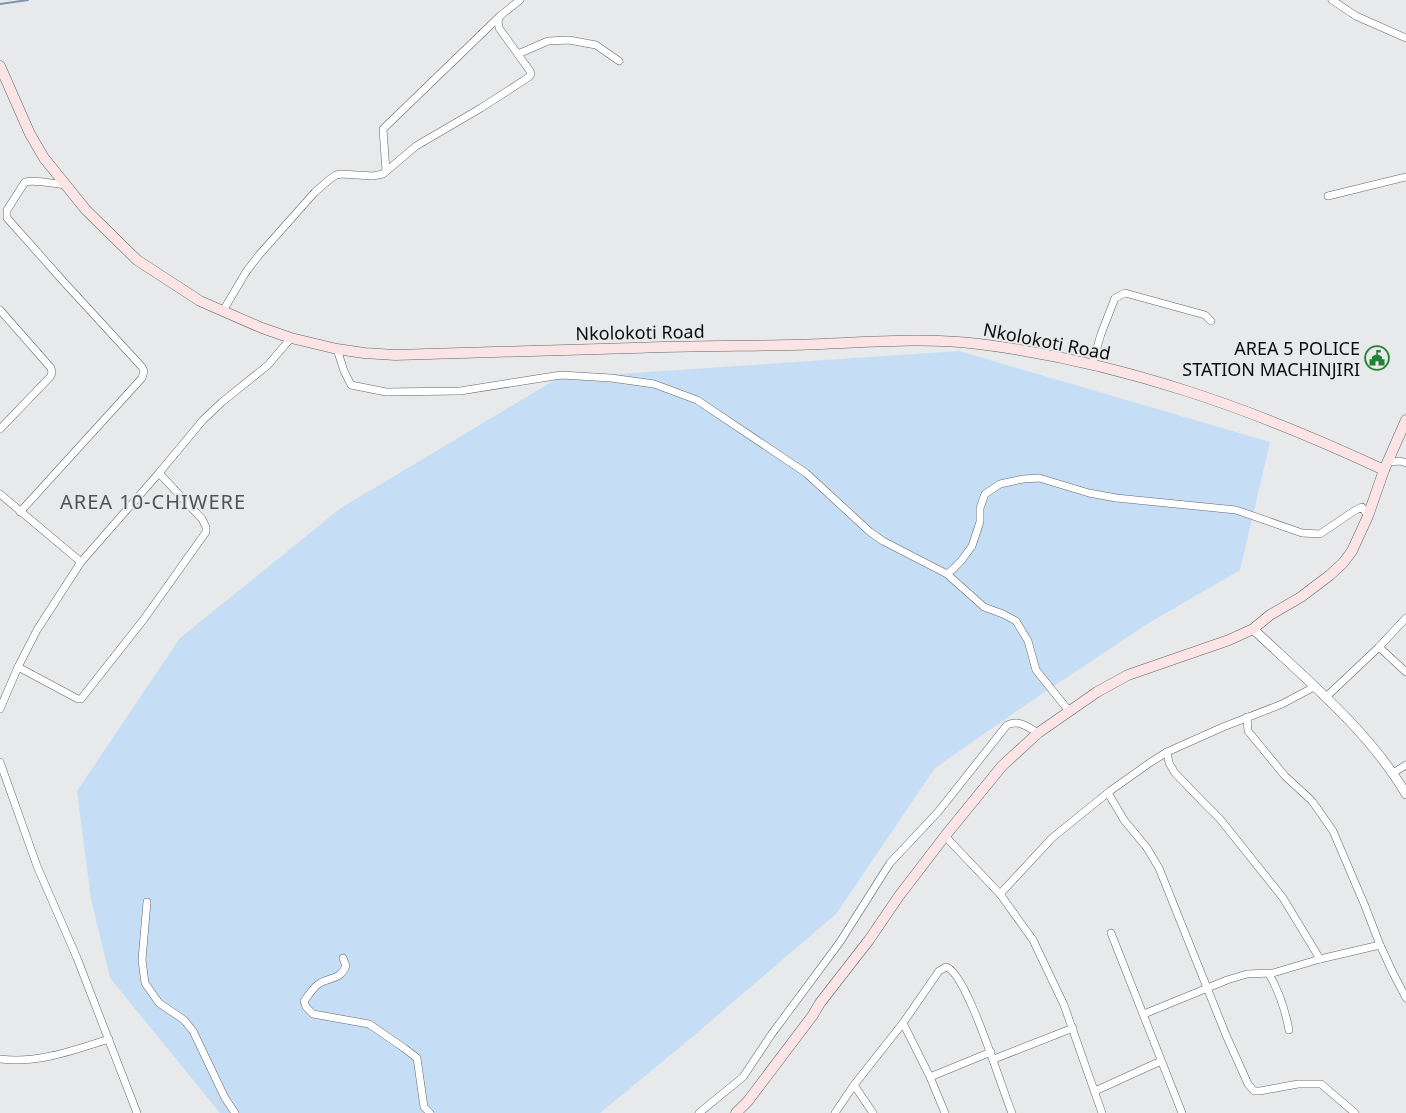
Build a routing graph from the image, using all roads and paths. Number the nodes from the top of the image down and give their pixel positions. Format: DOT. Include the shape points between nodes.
graph roads {
  1 [pos="520,0"];
  2 [pos="1332,0"];
  3 [pos="500,16"];
  4 [pos="1406,38"];
  5 [pos="518,54"];
  6 [pos="619,61"];
  7 [pos="0,66"];
  8 [pos="386,171"];
  9 [pos="1406,177"];
  10 [pos="65,185"];
  11 [pos="1328,196"];
  12 [pos="4,210"];
  13 [pos="0,310"];
  14 [pos="223,310"];
  15 [pos="1210,321"];
  16 [pos="291,338"];
  17 [pos="337,350"];
  18 [pos="1092,365"];
  19 [pos="1406,420"];
  20 [pos="0,429"];
  21 [pos="1406,463"];
  22 [pos="1386,466"];
  23 [pos="159,473"];
  24 [pos="0,494"];
  25 [pos="20,512"];
  26 [pos="1368,516"];
  27 [pos="80,562"];
  28 [pos="947,574"];
  29 [pos="1406,618"];
  30 [pos="1253,629"];
  31 [pos="1380,647"];
  32 [pos="18,667"];
  33 [pos="1406,672"];
  34 [pos="1314,687"];
  35 [pos="1326,697"];
  36 [pos="0,709"];
  37 [pos="1069,711"];
  38 [pos="1247,717"];
  39 [pos="1038,733"];
  40 [pos="1167,752"];
  41 [pos="0,762"];
  42 [pos="1406,765"];
  43 [pos="1393,773"];
  44 [pos="1108,793"];
  45 [pos="1406,794"];
  46 [pos="945,836"];
  47 [pos="1000,894"];
  48 [pos="147,902"];
  49 [pos="1110,933"];
  50 [pos="1380,945"];
  51 [pos="343,958"];
  52 [pos="1320,959"];
  53 [pos="1269,974"];
  54 [pos="1208,988"];
  55 [pos="1406,998"];
  56 [pos="1144,1014"];
  57 [pos="903,1023"];
  58 [pos="1073,1028"];
  59 [pos="1289,1030"];
  60 [pos="109,1039"];
  61 [pos="992,1056"];
  62 [pos="0,1059"];
  63 [pos="1161,1061"];
  64 [pos="930,1077"];
  65 [pos="854,1085"];
  66 [pos="1095,1091"];
  67 [pos="137,1113"];
  68 [pos="235,1113"];
  69 [pos="430,1113"];
  70 [pos="700,1113"];
  71 [pos="736,1113"];
  72 [pos="835,1113"];
  73 [pos="873,1113"];
  74 [pos="945,1113"];
  75 [pos="1012,1113"];
  76 [pos="1102,1113"];
  77 [pos="1182,1113"];
  78 [pos="1355,1113"];
  1 -- 3 [label="street"];
  2 -- 4 [label="street" via="1356,16"];
  3 -- 5 [label="street" via="499,28"];
  3 -- 8 [label="street" via="383,129"];
  5 -- 6 [label="street" via="548,42 569,40 596,45"];
  5 -- 8 [label="street" via="530,71 529,77 416,146"];
  7 -- 10 [label="main road, Nkolokoti Road" via="30,134"];
  8 -- 14 [label="street" via="378,175 342,174 330,179 259,255"];
  9 -- 11 [label="street"];
  10 -- 12 [label="street" via="33,180 26,182"];
  10 -- 14 [label="main road, Nkolokoti Road" via="137,260 200,301"];
  12 -- 25 [label="street" via="144,371 142,378"];
  13 -- 20 [label="street" via="52,373"];
  14 -- 16 [label="main road, Nkolokoti Road"];
  15 -- 18 [label="street" via="1205,314 1125,293 1115,298"];
  16 -- 17 [label="main road, Nkolokoti Road"];
  16 -- 23 [label="street" via="268,365 203,420"];
  17 -- 18 [label="main road, Nkolokoti Road" via="395,355 934,340 1030,351"];
  17 -- 28 [label="street" via="351,385 386,392 460,390 561,375 654,384 697,400 806,473 870,532"];
  18 -- 22 [label="main road, Nkolokoti Road" via="1224,403"];
  19 -- 22 [label="main road"];
  21 -- 22 [label="street" via="1400,461"];
  22 -- 26 [label="main road"];
  23 -- 27 [label="street"];
  23 -- 32 [label="street" via="202,519 206,532 144,619 81,699"];
  24 -- 25 [label="street"];
  25 -- 27 [label="street"];
  26 -- 28 [label="street" via="1362,507 1320,534 1302,533 1236,510 1116,498 1039,478 1010,481 985,494 972,546"];
  26 -- 30 [label="main road" via="1343,563"];
  27 -- 32 [label="street"];
  28 -- 37 [label="street" via="984,606 1016,621 1028,641 1036,670"];
  29 -- 31 [label="street"];
  30 -- 34 [label="street"];
  30 -- 37 [label="main road" via="1128,676"];
  31 -- 33 [label="street"];
  31 -- 35 [label="street"];
  32 -- 36 [label="street"];
  34 -- 35 [label="street"];
  34 -- 38 [label="street"];
  35 -- 43 [label="street"];
  37 -- 39 [label="main road"];
  38 -- 40 [label="street"];
  38 -- 50 [label="street" via="1248,731 1312,801 1332,831"];
  39 -- 46 [label="main road" via="1002,766"];
  39 -- 70 [label="street" via="1018,722 1007,725 938,812 890,863 840,942 743,1077"];
  40 -- 44 [label="street"];
  40 -- 52 [label="street" via="1175,772 1220,819 1283,898"];
  41 -- 60 [label="street" via="37,866"];
  42 -- 43 [label="street"];
  43 -- 45 [label="street"];
  44 -- 47 [label="street" via="1052,838"];
  44 -- 54 [label="street" via="1159,868"];
  46 -- 47 [label="street"];
  46 -- 71 [label="main road"];
  47 -- 58 [label="street" via="1033,940"];
  48 -- 68 [label="street" via="142,960 145,983 159,1003 184,1020 193,1032"];
  49 -- 56 [label="street"];
  50 -- 52 [label="street"];
  50 -- 55 [label="street"];
  51 -- 69 [label="street" via="346,966 343,973 315,987 304,1001 306,1008 313,1014 369,1024 417,1058 424,1108"];
  52 -- 53 [label="street"];
  53 -- 54 [label="street" via="1247,974"];
  53 -- 59 [label="street" via="1280,993"];
  54 -- 56 [label="street"];
  54 -- 78 [label="street" via="1229,1043 1254,1091 1320,1084"];
  56 -- 63 [label="street"];
  57 -- 61 [label="street" via="939,971 951,968 968,998"];
  57 -- 64 [label="street"];
  57 -- 65 [label="street"];
  58 -- 61 [label="street"];
  58 -- 66 [label="street"];
  60 -- 62 [label="street" via="36,1058"];
  60 -- 67 [label="street"];
  61 -- 64 [label="street"];
  61 -- 75 [label="street"];
  63 -- 66 [label="street"];
  63 -- 77 [label="street"];
  64 -- 74 [label="street"];
  65 -- 72 [label="street"];
  65 -- 73 [label="street"];
  66 -- 76 [label="street"];
}
